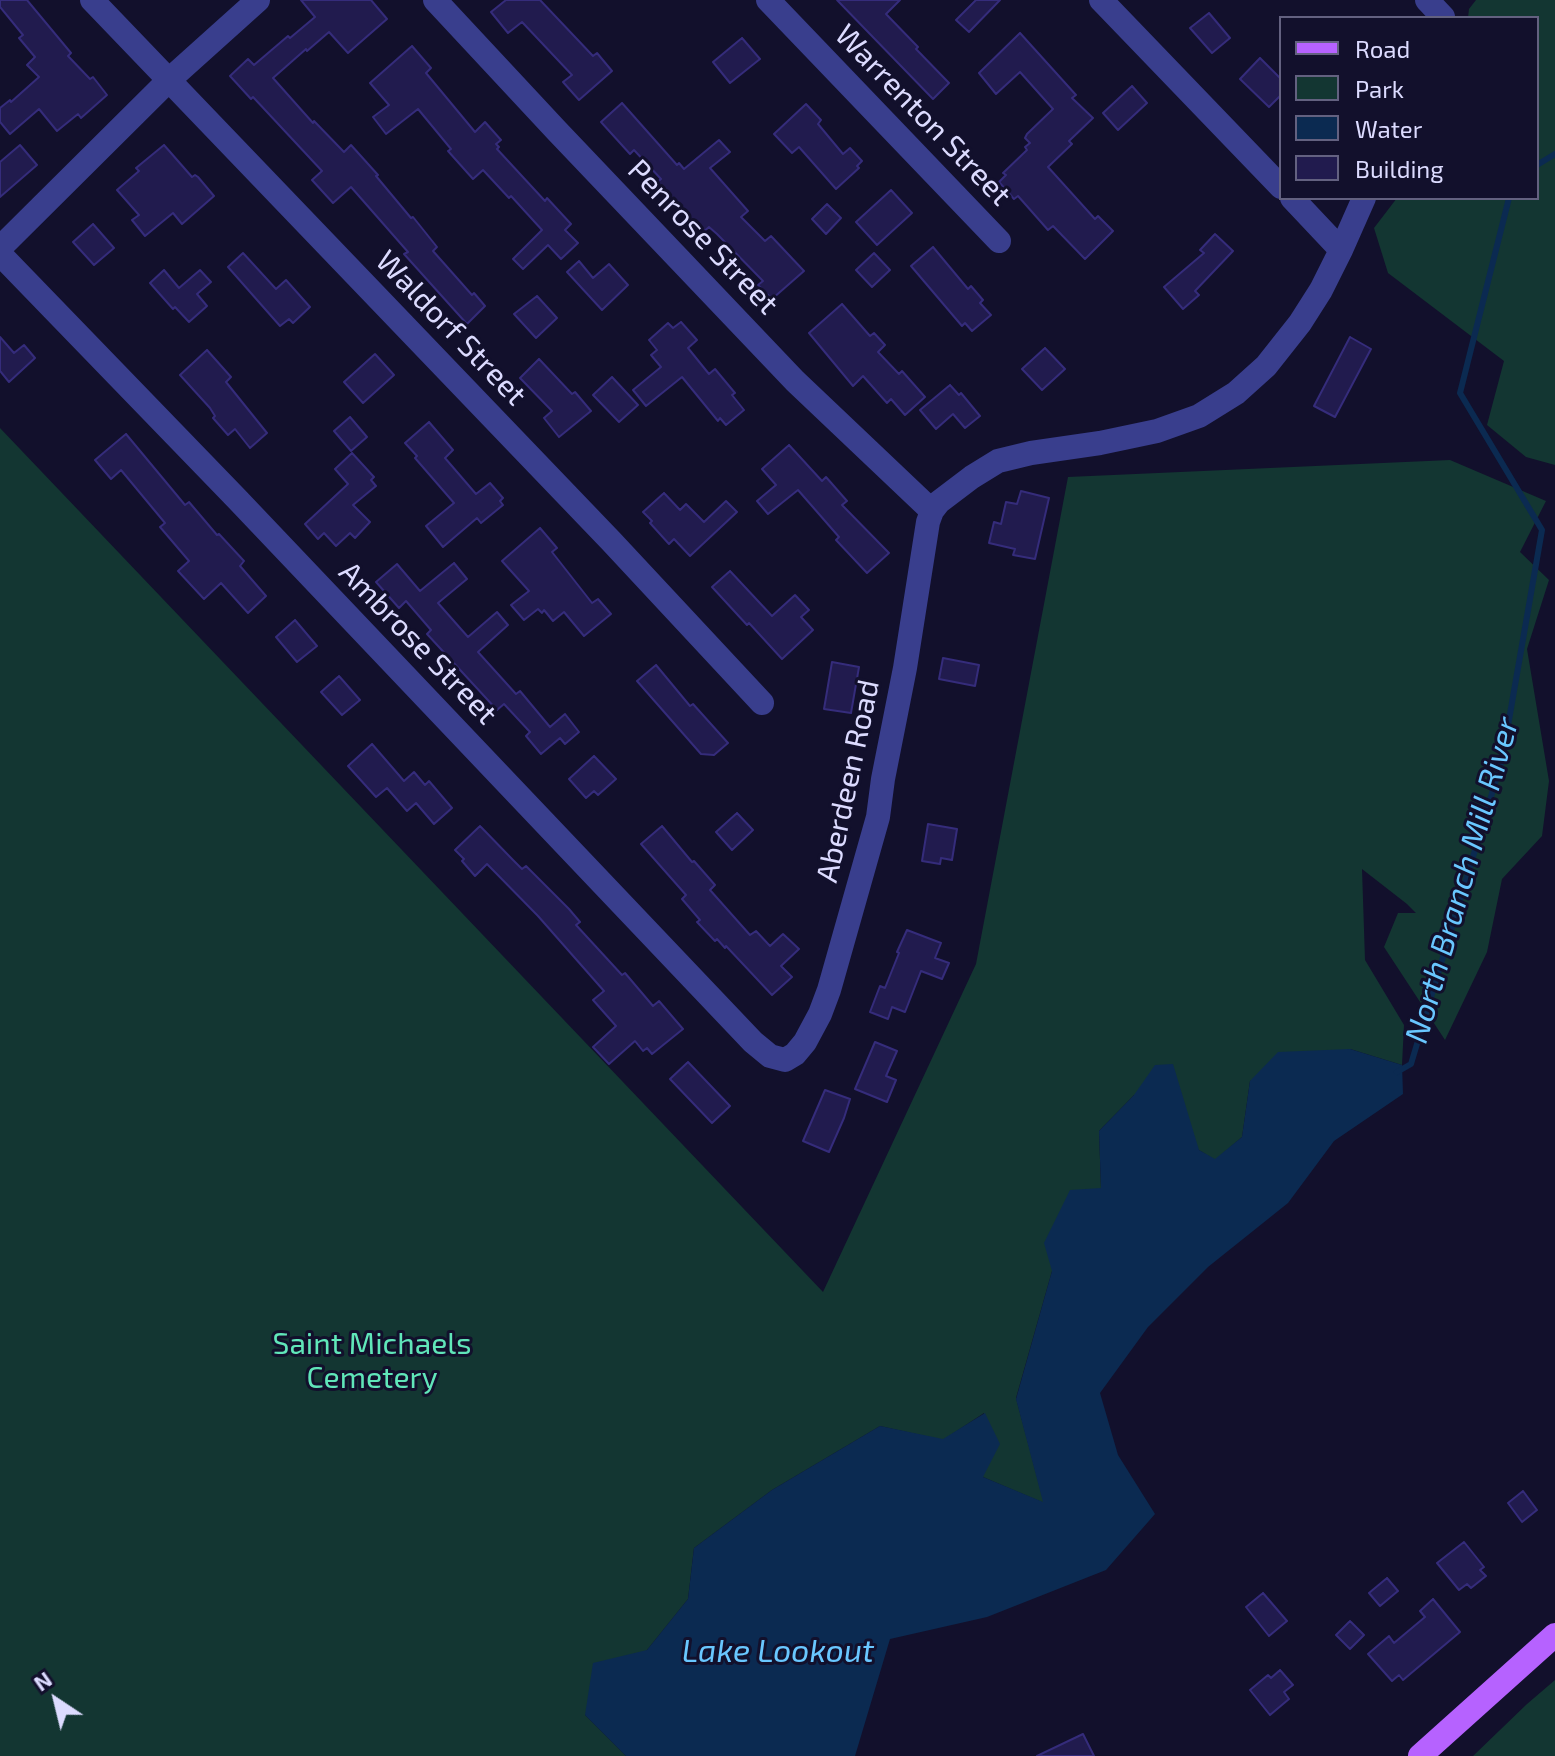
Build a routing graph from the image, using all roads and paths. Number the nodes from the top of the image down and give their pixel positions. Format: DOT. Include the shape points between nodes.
graph roads {
  1 [pos="92,0"];
  2 [pos="258,0"];
  3 [pos="435,0"];
  4 [pos="768,0"];
  5 [pos="1101,0"];
  6 [pos="1427,0"];
  7 [pos="1441,16"];
  8 [pos="169,80"];
  9 [pos="1279,185"];
  10 [pos="1294,200"];
  11 [pos="1363,200"];
  12 [pos="999,241"];
  13 [pos="1341,250"];
  14 [pos="0,251"];
  15 [pos="932,511"];
  16 [pos="762,703"];
  17 [pos="795,1054"];
  18 [pos="1555,1635"];
  19 [pos="1420,1756"];
  1 -- 8 [label="street, Waldorf Street"];
  2 -- 8 [label="street"];
  3 -- 15 [label="street, Penrose Street" via="795,381"];
  4 -- 12 [label="street, Warrenton Street"];
  5 -- 9 [label="street"];
  6 -- 7 [label="street"];
  8 -- 14 [label="street"];
  8 -- 16 [label="street, Waldorf Street"];
  10 -- 13 [label="street"];
  11 -- 13 [label="street"];
  13 -- 15 [label="street" via="1310,309 1279,351 1212,409 1138,436 998,461"];
  14 -- 17 [label="street, Ambrose Street" via="753,1042 780,1060"];
  15 -- 17 [label="street, Aberdeen Road" via="878,817 829,990"];
  18 -- 19 [label="main road"];
}
